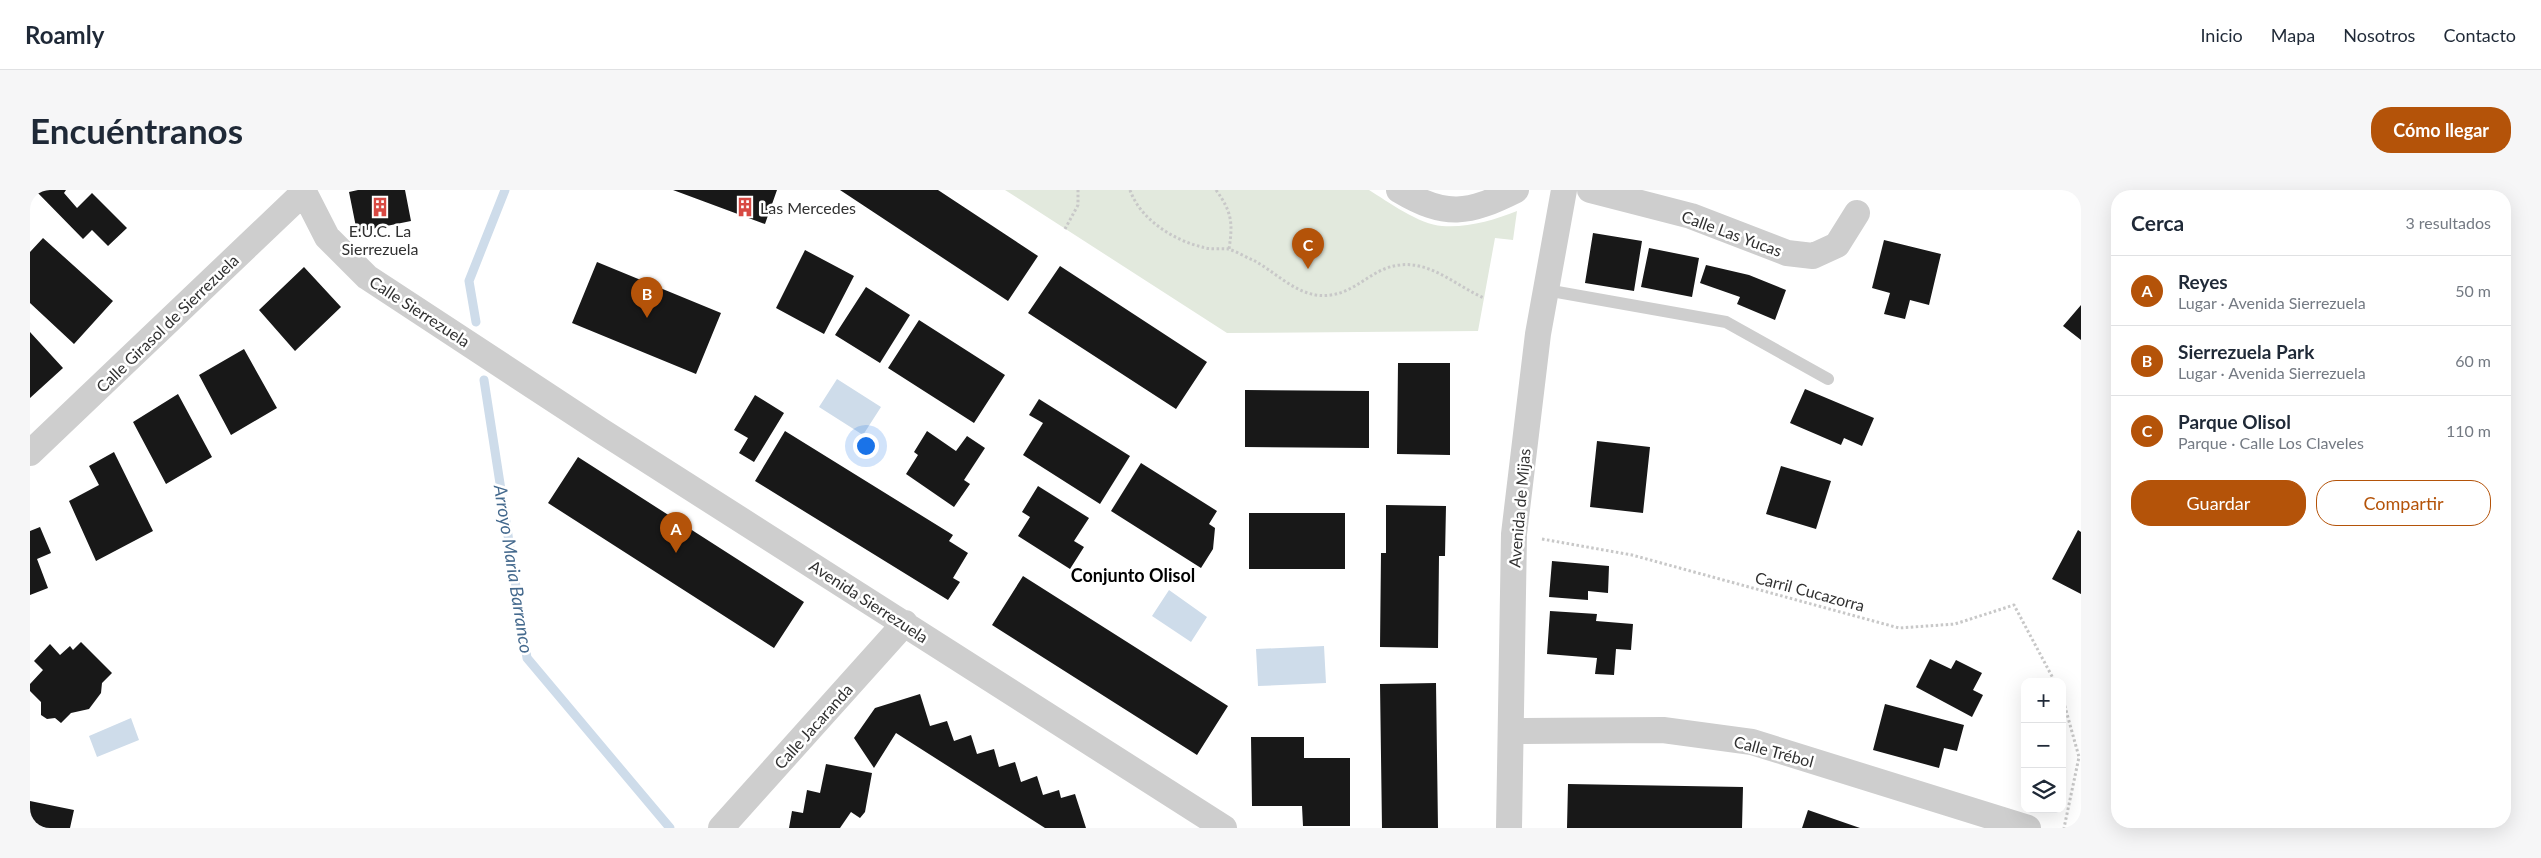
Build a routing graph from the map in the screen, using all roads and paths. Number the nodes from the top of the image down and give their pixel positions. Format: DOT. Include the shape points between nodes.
graph roads {
  1 [pos="1078,190"];
  2 [pos="1130,190"];
  3 [pos="1216,190"];
  4 [pos="1399,190"];
  5 [pos="1516,190"];
  6 [pos="1564,190"];
  7 [pos="1590,190"];
  8 [pos="303,191"];
  9 [pos="1857,212"];
  10 [pos="1065,229"];
  11 [pos="1229,250"];
  12 [pos="1546,290"];
  13 [pos="1484,298"];
  14 [pos="514,373"];
  15 [pos="1828,379"];
  16 [pos="30,453"];
  17 [pos="1514,534"];
  18 [pos="905,623"];
  19 [pos="2053,678"];
  20 [pos="2066,710"];
  21 [pos="1511,731"];
  22 [pos="721,828"];
  23 [pos="1224,828"];
  24 [pos="1509,828"];
  25 [pos="2028,828"];
  26 [pos="2064,828"];
  1 -- 10 [label="path" via="1078,204"];
  2 -- 11 [label="path" via="1135,204 1151,220 1179,239 1203,248"];
  3 -- 11 [label="path" via="1229,207 1232,230"];
  4 -- 5 [label="street" via="1443,210 1468,208"];
  6 -- 12 [label="street, Avenida de Mijas"];
  7 -- 9 [label="street, Calle Las Yucas" via="1691,216 1786,253 1813,256 1837,244"];
  8 -- 14 [label="street, Calle Sierrezuela" via="327,237 367,277"];
  8 -- 16 [label="street, Calle Girasol de Sierrezuela"];
  11 -- 13 [label="path" via="1315,295 1336,296 1400,265 1424,268"];
  12 -- 15 [label="lane" via="1726,322"];
  12 -- 17 [label="street, Avenida de Mijas"];
  14 -- 18 [label="street, Avenida Sierrezuela"];
  17 -- 19 [label="path, Carril Cucazorra" via="1632,555 1899,628 1955,624 2014,605"];
  17 -- 21 [label="street, Avenida de Mijas"];
  18 -- 22 [label="street, Calle Jacaranda"];
  18 -- 23 [label="street, Avenida Sierrezuela"];
  20 -- 26 [label="path" via="2079,756"];
  21 -- 24 [label="street, Avenida de Mijas"];
  21 -- 25 [label="street, Calle Trébol" via="1663,730 1752,742"];
}
